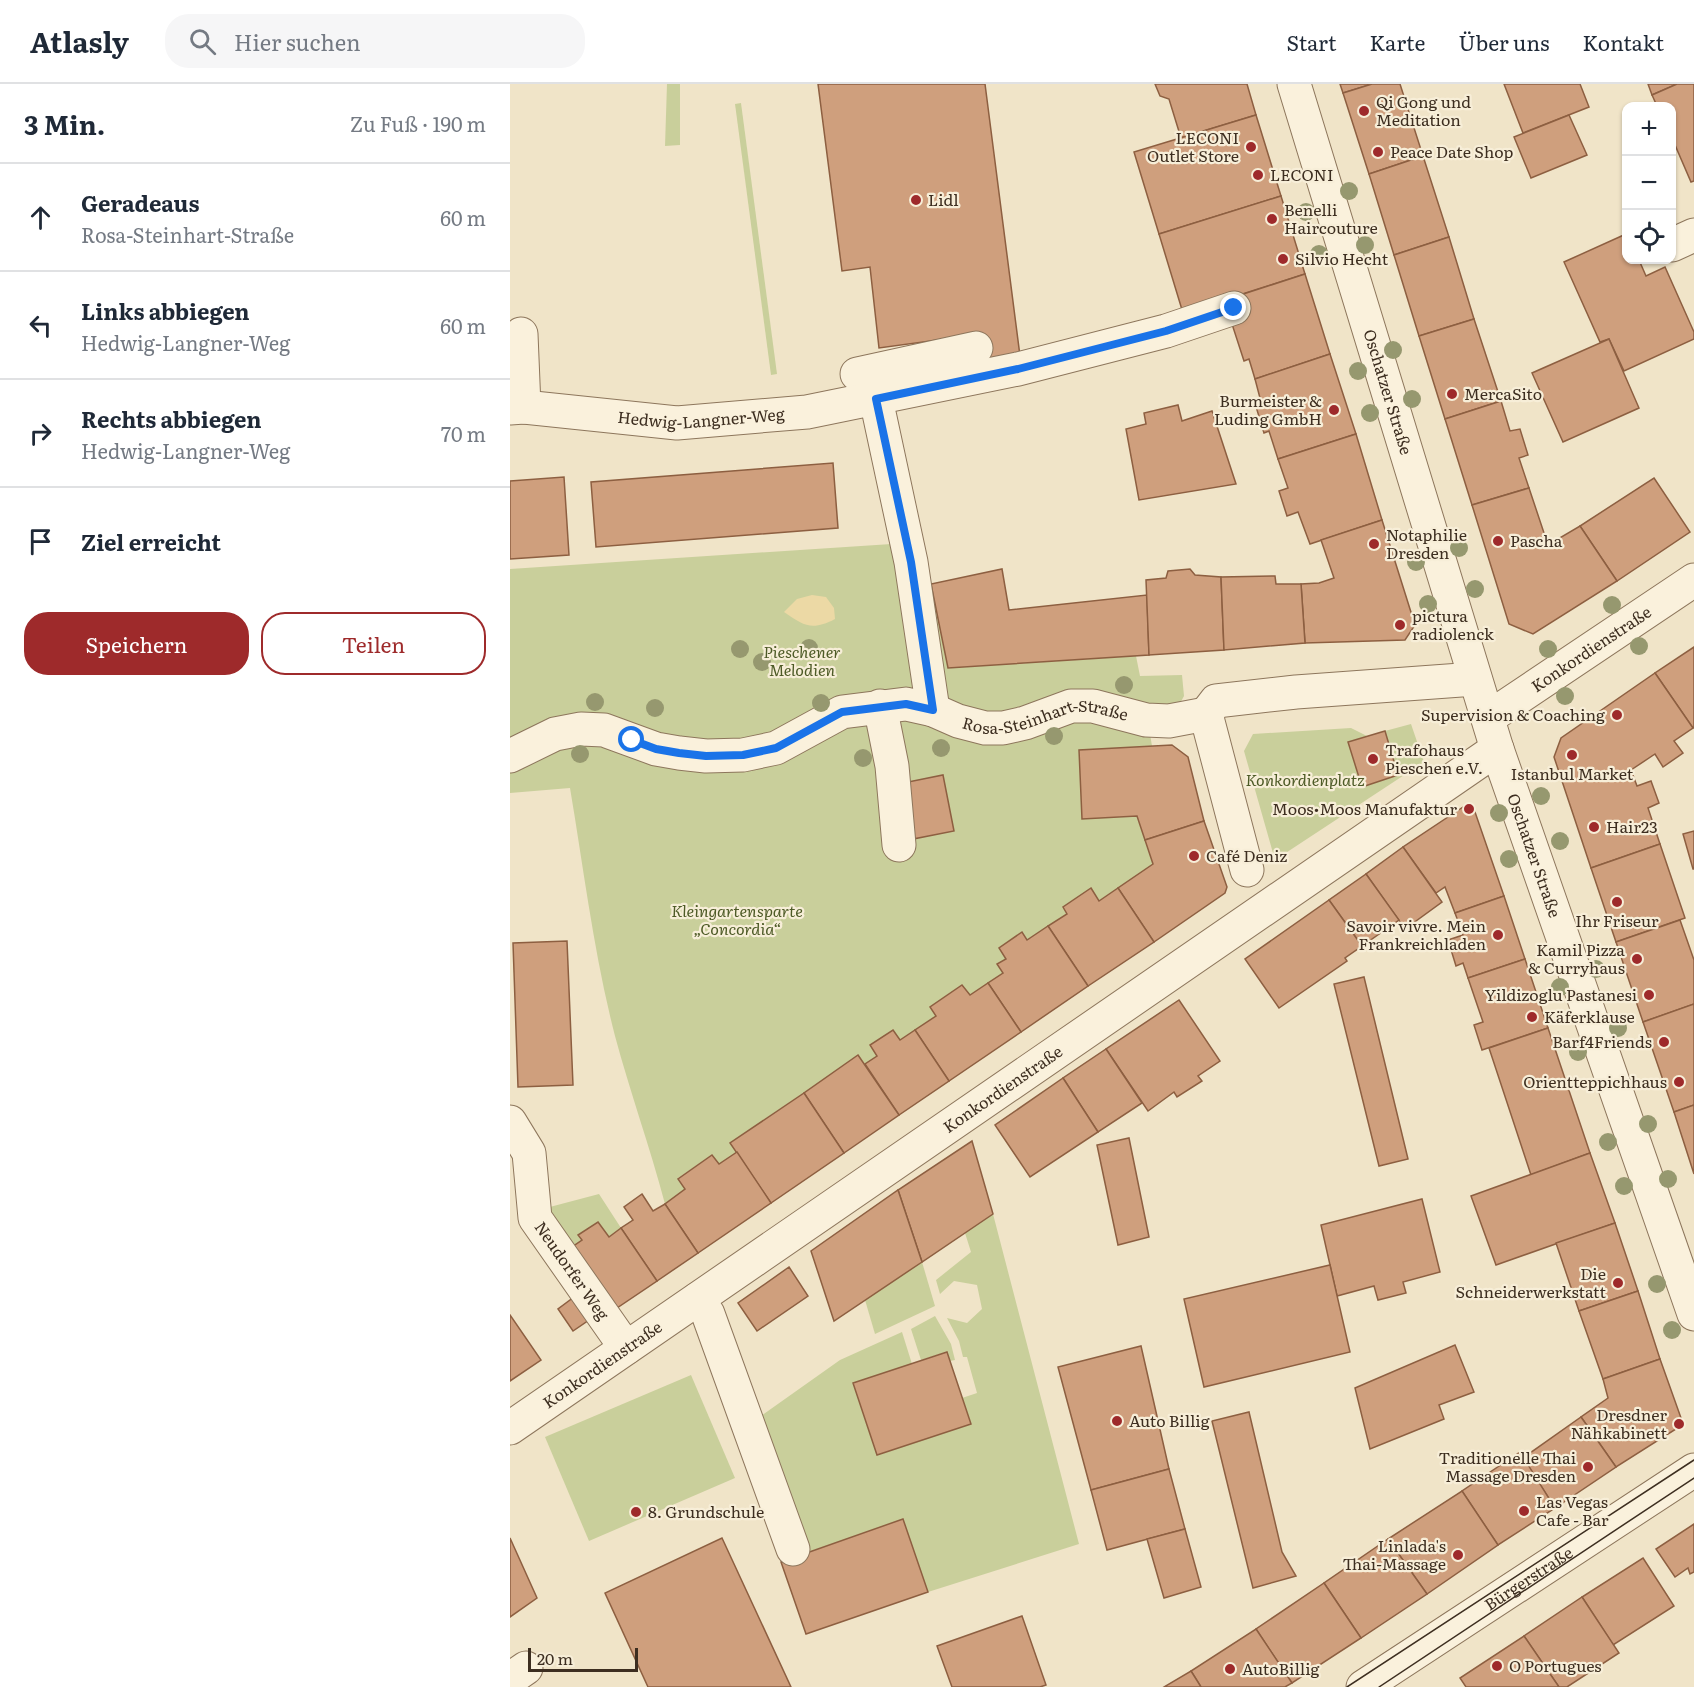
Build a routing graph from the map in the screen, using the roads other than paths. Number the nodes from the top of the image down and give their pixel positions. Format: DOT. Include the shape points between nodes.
graph roads {
  1 [pos="1294,84"];
  2 [pos="1694,235"];
  3 [pos="1676,243"];
  4 [pos="1234,308"];
  5 [pos="521,334"];
  6 [pos="976,348"];
  7 [pos="867,387"];
  8 [pos="517,408"];
  9 [pos="1694,580"];
  10 [pos="1475,679"];
  11 [pos="880,706"];
  12 [pos="933,710"];
  13 [pos="1206,714"];
  14 [pos="1488,718"];
  15 [pos="1497,749"];
  16 [pos="510,756"];
  17 [pos="899,845"];
  18 [pos="1247,870"];
  19 [pos="510,1122"];
  20 [pos="698,1299"];
  21 [pos="1694,1314"];
  22 [pos="626,1348"];
  23 [pos="510,1428"];
  24 [pos="1694,1470"];
  25 [pos="793,1549"];
  26 [pos="1363,1687"];
  1 -- 10 [label="street, Oschatzer Straße"];
  2 -- 3 [label="street"];
  4 -- 7 [label="street, Hedwig-Langner-Weg" via="1166,331 1018,369"];
  5 -- 8 [label="street, Hedwig-Langner-Weg"];
  6 -- 7 [label="street"];
  7 -- 8 [label="street, Hedwig-Langner-Weg" via="807,412 677,423"];
  7 -- 12 [label="street" via="911,562"];
  9 -- 14 [label="street, Konkordienstraße"];
  10 -- 13 [label="street" via="1216,701"];
  10 -- 14 [label="street, Oschatzer Straße"];
  11 -- 12 [label="street, Rosa-Steinhart-Straße" via="906,704"];
  11 -- 16 [label="street, Rosa-Steinhart-Straße" via="842,712 776,748 743,755 679,753 604,730 581,729 555,735"];
  11 -- 17 [label="street" via="892,766"];
  12 -- 13 [label="street, Rosa-Steinhart-Straße" via="985,728 1025,723 1071,706 1093,706 1157,721"];
  13 -- 18 [label="street"];
  14 -- 15 [label="street, Oschatzer Straße"];
  15 -- 20 [label="street, Konkordienstraße"];
  15 -- 21 [label="street, Oschatzer Straße"];
  19 -- 22 [label="street, Neudorfer Weg" via="529,1153 535,1218"];
  20 -- 22 [label="street, Konkordienstraße"];
  20 -- 25 [label="street" via="708,1314"];
  22 -- 23 [label="street, Konkordienstraße"];
  24 -- 26 [label="street, Bürgerstraße"];
}
